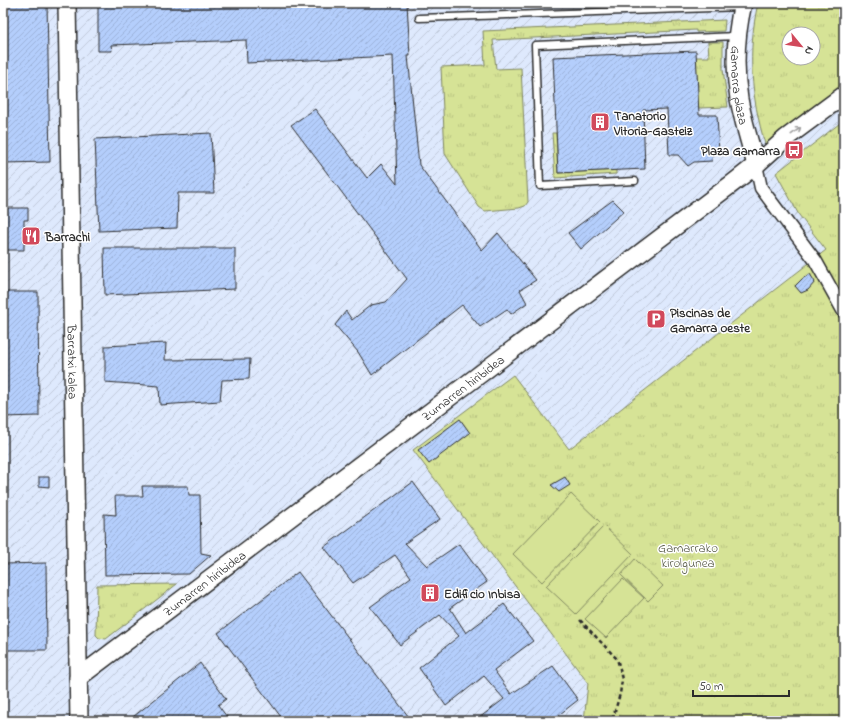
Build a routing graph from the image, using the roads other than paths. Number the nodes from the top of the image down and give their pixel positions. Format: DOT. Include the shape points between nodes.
graph roads {
  1 [pos="67,3"];
  2 [pos="743,5"];
  3 [pos="419,18"];
  4 [pos="738,36"];
  5 [pos="844,95"];
  6 [pos="756,165"];
  7 [pos="635,181"];
  8 [pos="844,312"];
  9 [pos="78,678"];
  10 [pos="79,721"];
  1 -- 9 [label="street, Barratxi kalea"];
  2 -- 3 [label="lane"];
  2 -- 4 [label="street, Gamarra plaza"];
  4 -- 6 [label="street, Gamarra plaza" via="739,97"];
  4 -- 7 [label="lane" via="535,45 540,186"];
  6 -- 5 [label="street, Zumarren hiribidea, one-way" via="786,138"];
  6 -- 8 [label="street" via="761,188 815,260"];
  6 -- 9 [label="street, Zumarren hiribidea"];
  9 -- 10 [label="street, Barratxi kalea"];
}
